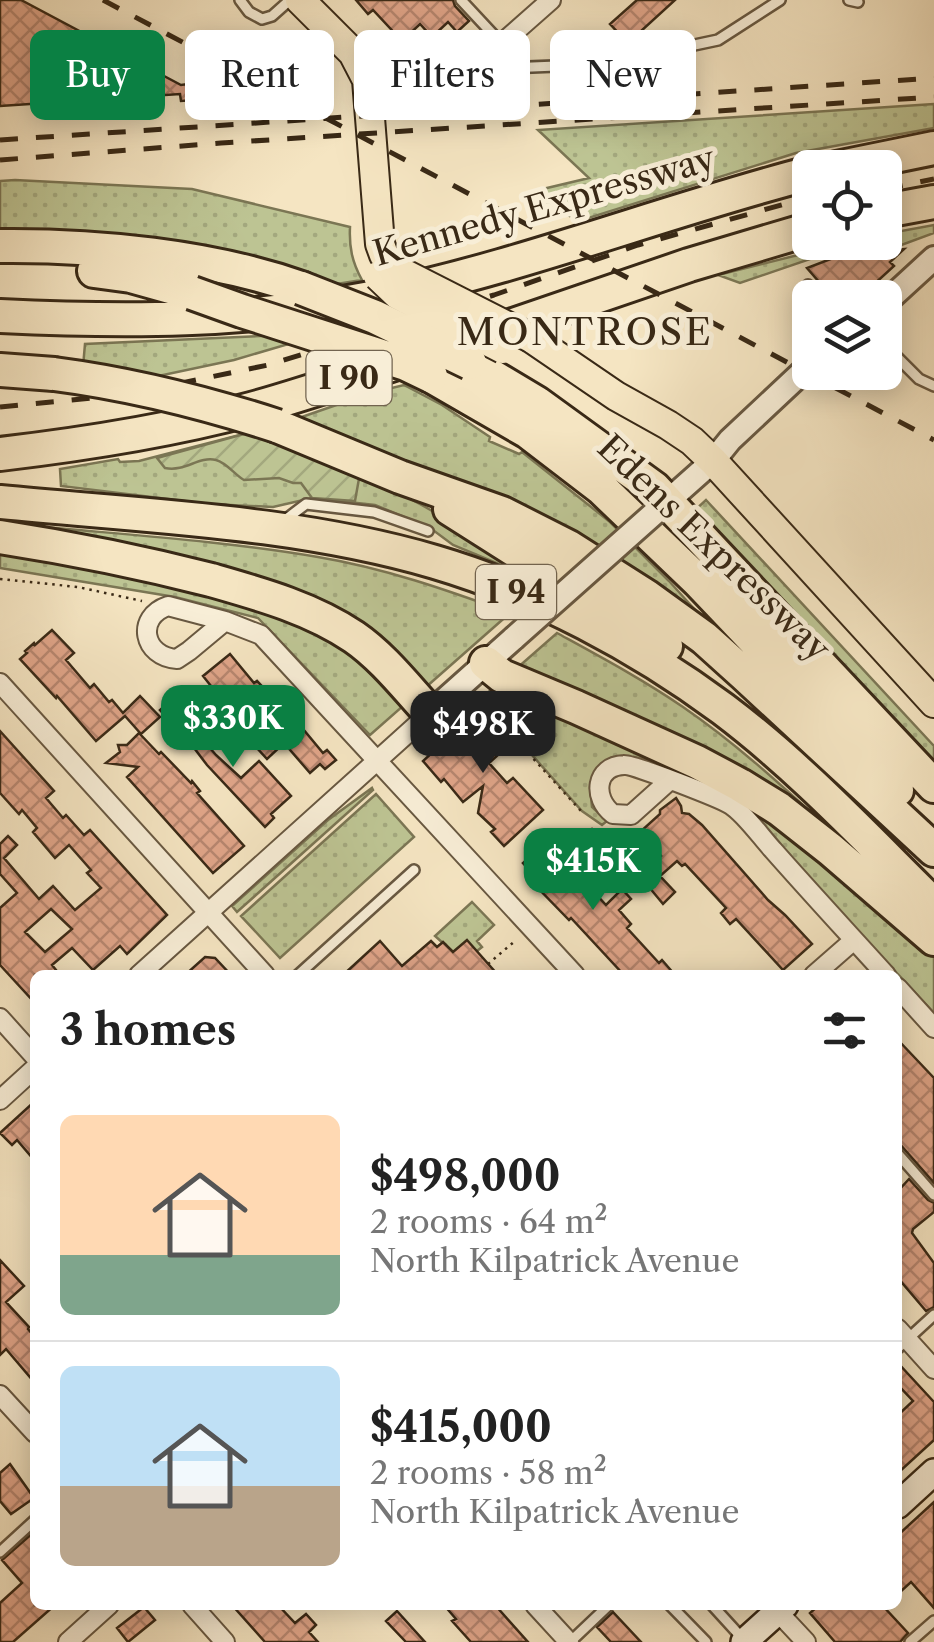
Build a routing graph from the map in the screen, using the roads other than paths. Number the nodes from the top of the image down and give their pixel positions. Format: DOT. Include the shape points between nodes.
graph roads {
  1 [pos="240,0"];
  2 [pos="295,0"];
  3 [pos="461,0"];
  4 [pos="551,0"];
  5 [pos="780,0"];
  6 [pos="489,30"];
  7 [pos="518,30"];
  8 [pos="354,53"];
  9 [pos="530,67"];
  10 [pos="370,120"];
  11 [pos="934,148"];
  12 [pos="902,155"];
  13 [pos="792,178"];
  14 [pos="934,202"];
  15 [pos="902,208"];
  16 [pos="792,233"];
  17 [pos="0,246"];
  18 [pos="934,258"];
  19 [pos="0,267"];
  20 [pos="388,274"];
  21 [pos="902,287"];
  22 [pos="0,316"];
  23 [pos="85,320"];
  24 [pos="0,337"];
  25 [pos="902,363"];
  26 [pos="0,370"];
  27 [pos="792,382"];
  28 [pos="934,386"];
  29 [pos="803,390"];
  30 [pos="616,396"];
  31 [pos="0,454"];
  32 [pos="713,461"];
  33 [pos="400,477"];
  34 [pos="0,502"];
  35 [pos="663,505"];
  36 [pos="273,529"];
  37 [pos="428,532"];
  38 [pos="0,537"];
  39 [pos="224,621"];
  40 [pos="486,663"];
  41 [pos="0,683"];
  42 [pos="934,703"];
  43 [pos="430,713"];
  44 [pos="379,761"];
  45 [pos="670,780"];
  46 [pos="806,780"];
  47 [pos="934,786"];
  48 [pos="934,830"];
  49 [pos="934,850"];
  50 [pos="414,870"];
  51 [pos="934,905"];
  52 [pos="208,912"];
  53 [pos="854,940"];
  54 [pos="934,940"];
  55 [pos="144,970"];
  56 [pos="260,970"];
  57 [pos="304,970"];
  58 [pos="569,970"];
  59 [pos="820,970"];
  60 [pos="881,970"];
  61 [pos="902,992"];
  62 [pos="0,1018"];
  63 [pos="934,1028"];
  64 [pos="30,1051"];
  65 [pos="30,1073"];
  66 [pos="0,1100"];
  67 [pos="902,1158"];
  68 [pos="934,1194"];
  69 [pos="934,1315"];
  70 [pos="902,1338"];
  71 [pos="902,1340"];
  72 [pos="934,1369"];
  73 [pos="0,1395"];
  74 [pos="30,1428"];
  75 [pos="934,1472"];
  76 [pos="902,1501"];
  77 [pos="30,1525"];
  78 [pos="0,1552"];
  79 [pos="103,1610"];
  80 [pos="197,1610"];
  81 [pos="540,1610"];
  82 [pos="604,1610"];
  83 [pos="675,1610"];
  84 [pos="716,1610"];
  85 [pos="780,1610"];
  86 [pos="783,1610"];
  87 [pos="934,1621"];
  88 [pos="744,1641"];
  89 [pos="68,1642"];
  90 [pos="226,1642"];
  91 [pos="569,1642"];
  92 [pos="706,1642"];
  93 [pos="806,1642"];
  94 [pos="910,1642"];
  1 -- 2 [label="lane" via="262,20"];
  2 -- 8 [label="main road"];
  2 -- 20 [label="main road" via="352,90 365,248"];
  3 -- 6 [label="lane"];
  4 -- 7 [label="street"];
  5 -- 9 [label="lane" via="718,40 604,64"];
  10 -- 20 [label="main road"];
  11 -- 12 [label="highway"];
  13 -- 23 [label="highway, Kennedy Expressway / I 90" via="467,276 370,298 279,312"];
  14 -- 15 [label="highway"];
  16 -- 31 [label="highway, I 90" via="252,409 170,429"];
  17 -- 35 [label="highway, bridge" via="209,263 301,288 470,362 654,488"];
  18 -- 21 [label="street"];
  19 -- 48 [label="highway, Edens Expressway, bridge" via="72,268 192,292 406,364 528,432 600,488 698,580"];
  20 -- 30 [label="main road, bridge" via="531,338"];
  20 -- 30 [label="main road, bridge" via="398,296"];
  22 -- 23 [label="highway, Kennedy Expressway / I 90"];
  23 -- 24 [label="highway, I 90"];
  25 -- 28 [label="lane"];
  26 -- 33 [label="highway, I 94, bridge" via="142,388 212,405"];
  27 -- 32 [label="street"];
  29 -- 32 [label="street" via="739,449"];
  30 -- 32 [label="main road" via="668,424"];
  32 -- 35 [label="street"];
  32 -- 42 [label="main road"];
  33 -- 46 [label="highway, I 94" via="688,660 754,711"];
  33 -- 49 [label="highway, I 94" via="502,513 646,596 746,675"];
  34 -- 36 [label="highway, I 94"];
  35 -- 40 [label="street, bridge"];
  35 -- 47 [label="highway"];
  36 -- 37 [label="lane" via="306,504 374,512"];
  36 -- 46 [label="highway, I 94" via="436,562 571,618 691,687"];
  38 -- 43 [label="highway" via="140,561 308,612 369,648"];
  39 -- 39 [label="street" via="183,656 170,659 147,636 154,614 168,606"];
  39 -- 44 [label="street" via="261,635"];
  40 -- 43 [label="street"];
  40 -- 54 [label="highway" via="740,784 831,850"];
  41 -- 52 [label="street"];
  43 -- 44 [label="street"];
  44 -- 52 [label="street"];
  44 -- 58 [label="street"];
  45 -- 53 [label="street" via="732,805"];
  46 -- 51 [label="highway, I 94"];
  50 -- 57 [label="lane"];
  52 -- 55 [label="street"];
  52 -- 56 [label="street"];
  53 -- 59 [label="street"];
  53 -- 60 [label="street"];
  61 -- 63 [label="street"];
  62 -- 64 [label="street"];
  65 -- 66 [label="street"];
  67 -- 68 [label="lane"];
  69 -- 70 [label="lane"];
  71 -- 72 [label="street"];
  73 -- 74 [label="street"];
  75 -- 76 [label="main road"];
  77 -- 78 [label="lane"];
  79 -- 89 [label="street"];
  80 -- 90 [label="street"];
  81 -- 91 [label="street"];
  82 -- 91 [label="lane"];
  83 -- 92 [label="lane"];
  84 -- 88 [label="lane"];
  85 -- 88 [label="main road"];
  86 -- 93 [label="street"];
  87 -- 94 [label="lane"];
}
